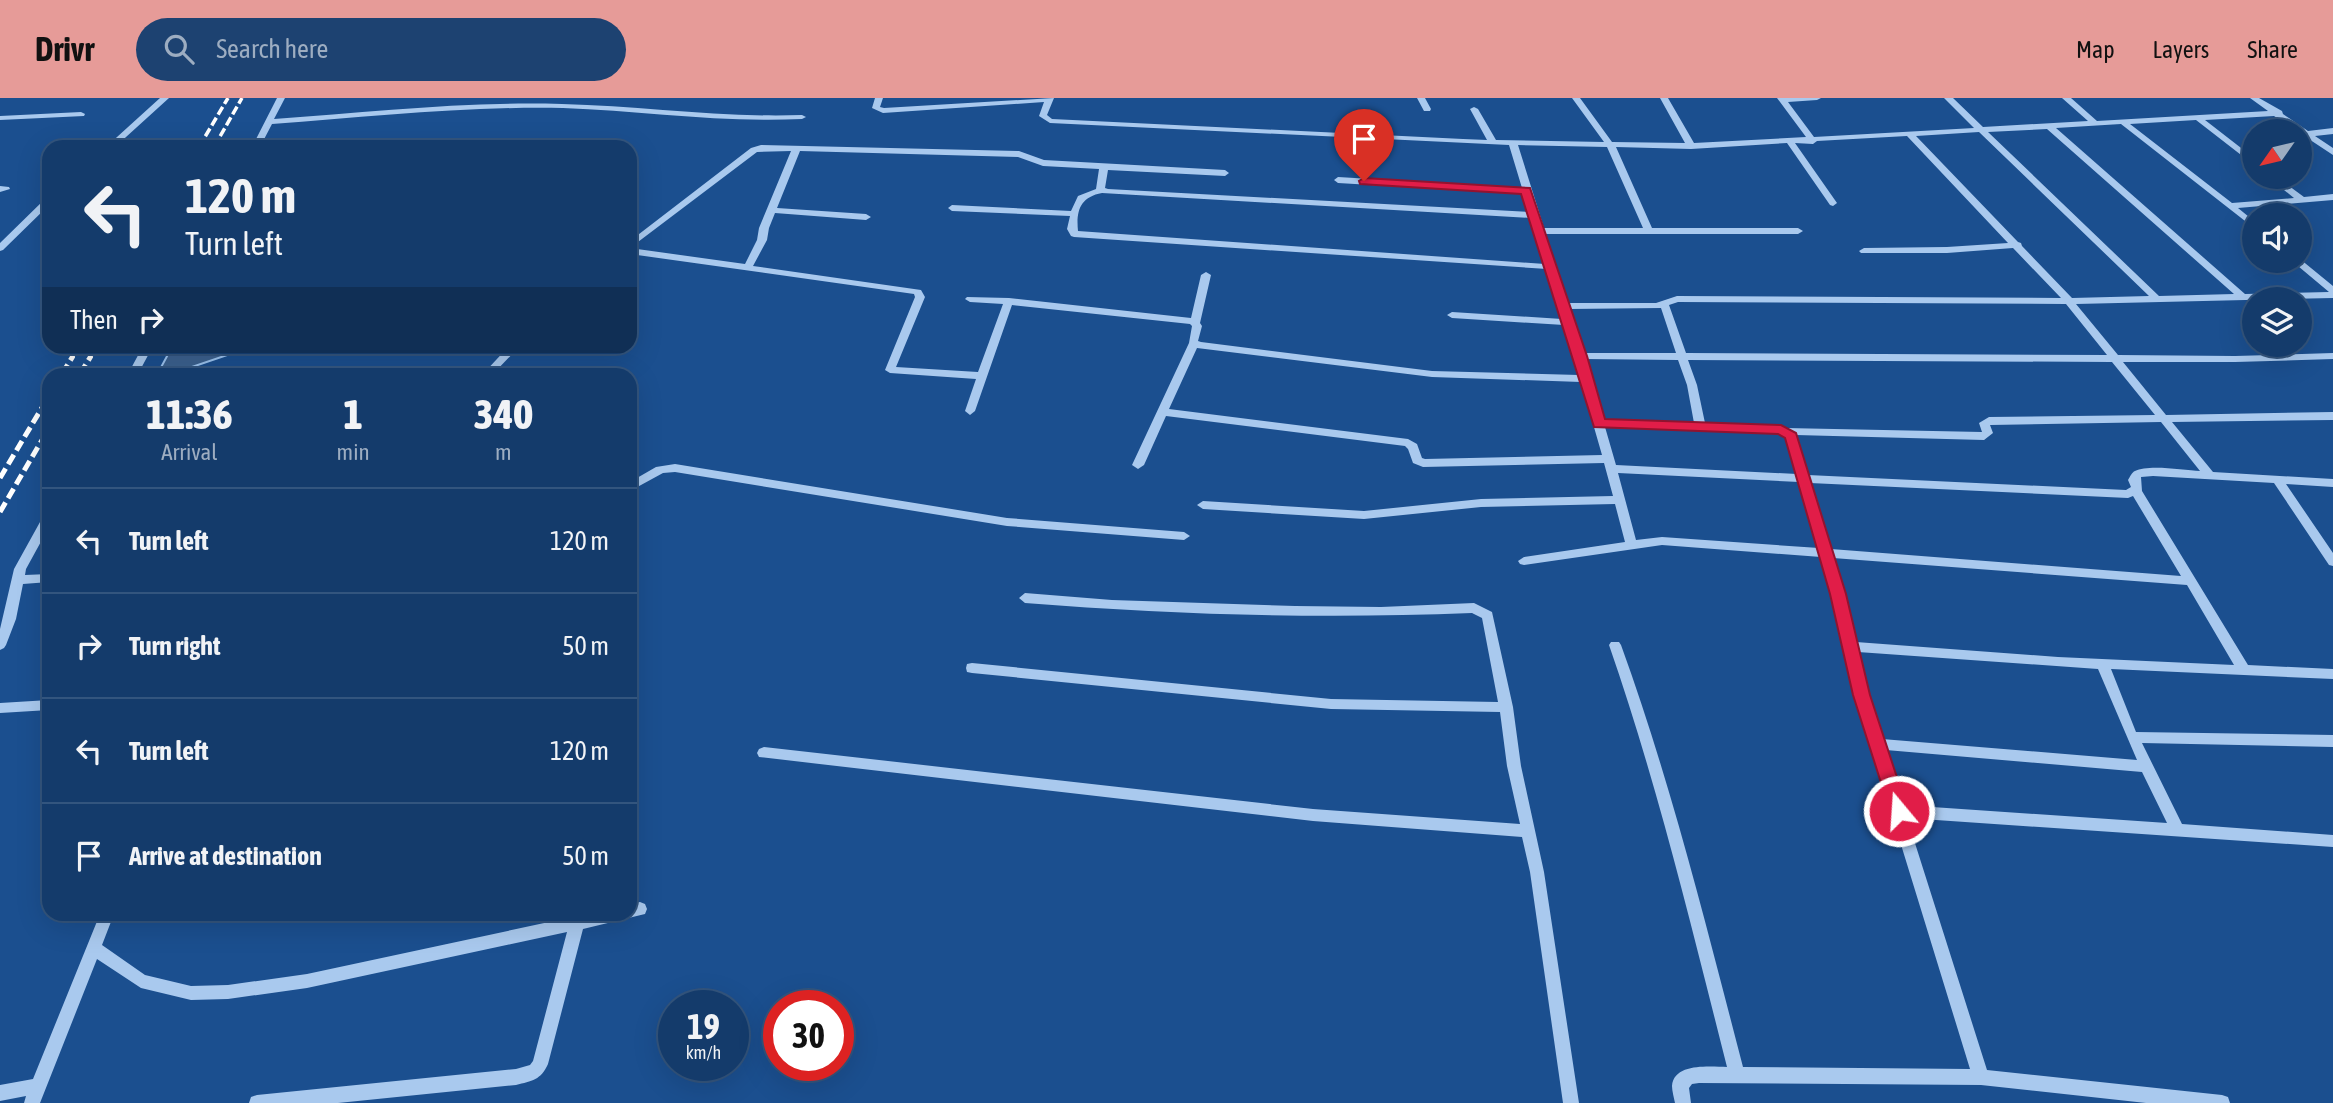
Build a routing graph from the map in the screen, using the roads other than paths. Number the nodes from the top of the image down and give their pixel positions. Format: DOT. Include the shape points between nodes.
graph roads {
  1 [pos="165,98"];
  2 [pos="281,98"];
  3 [pos="879,98"];
  4 [pos="1420,98"];
  5 [pos="1576,98"];
  6 [pos="1664,98"];
  7 [pos="1817,98"];
  8 [pos="1948,98"];
  9 [pos="2066,98"];
  10 [pos="2255,98"];
  11 [pos="1050,99"];
  12 [pos="1782,99"];
  13 [pos="1427,109"];
  14 [pos="1474,109"];
  15 [pos="2279,113"];
  16 [pos="81,114"];
  17 [pos="802,117"];
  18 [pos="0,118"];
  19 [pos="2198,118"];
  20 [pos="2287,119"];
  21 [pos="270,122"];
  22 [pos="2124,122"];
  23 [pos="2096,124"];
  24 [pos="2050,127"];
  25 [pos="1982,131"];
  26 [pos="2333,131"];
  27 [pos="2312,133"];
  28 [pos="1910,135"];
  29 [pos="2312,137"];
  30 [pos="118,140"];
  31 [pos="260,140"];
  32 [pos="1813,141"];
  33 [pos="1790,142"];
  34 [pos="1493,144"];
  35 [pos="1513,144"];
  36 [pos="1611,146"];
  37 [pos="1691,146"];
  38 [pos="797,148"];
  39 [pos="2333,152"];
  40 [pos="2242,153"];
  41 [pos="1104,167"];
  42 [pos="1225,173"];
  43 [pos="1338,180"];
  44 [pos="2288,189"];
  45 [pos="1101,191"];
  46 [pos="1526,191"];
  47 [pos="2333,197"];
  48 [pos="2302,200"];
  49 [pos="1833,203"];
  50 [pos="2230,206"];
  51 [pos="42,207"];
  52 [pos="952,208"];
  53 [pos="771,210"];
  54 [pos="1075,214"];
  55 [pos="1534,215"];
  56 [pos="2242,216"];
  57 [pos="866,217"];
  58 [pos="1648,229"];
  59 [pos="1540,231"];
  60 [pos="1798,231"];
  61 [pos="637,240"];
  62 [pos="2018,245"];
  63 [pos="0,248"];
  64 [pos="1864,251"];
  65 [pos="637,252"];
  66 [pos="748,267"];
  67 [pos="1552,267"];
  68 [pos="2310,273"];
  69 [pos="1206,275"];
  70 [pos="2333,293"];
  71 [pos="2312,294"];
  72 [pos="2242,296"];
  73 [pos="2242,297"];
  74 [pos="970,299"];
  75 [pos="2157,299"];
  76 [pos="2069,301"];
  77 [pos="1009,302"];
  78 [pos="1664,304"];
  79 [pos="1563,306"];
  80 [pos="1452,315"];
  81 [pos="1195,322"];
  82 [pos="1569,322"];
  83 [pos="1194,343"];
  84 [pos="507,354"];
  85 [pos="1580,356"];
  86 [pos="2333,356"];
  87 [pos="1683,357"];
  88 [pos="2117,359"];
  89 [pos="494,368"];
  90 [pos="982,376"];
  91 [pos="1585,379"];
  92 [pos="970,411"];
  93 [pos="1162,412"];
  94 [pos="2333,416"];
  95 [pos="2165,419"];
  96 [pos="1599,424"];
  97 [pos="1700,426"];
  98 [pos="1786,431"];
  99 [pos="1611,464"];
  100 [pos="1138,465"];
  101 [pos="2209,475"];
  102 [pos="1803,477"];
  103 [pos="2278,481"];
  104 [pos="637,483"];
  105 [pos="2333,483"];
  106 [pos="2136,491"];
  107 [pos="1620,500"];
  108 [pos="1203,505"];
  109 [pos="42,528"];
  110 [pos="1184,536"];
  111 [pos="1631,543"];
  112 [pos="1826,555"];
  113 [pos="2332,559"];
  114 [pos="1524,561"];
  115 [pos="42,578"];
  116 [pos="17,580"];
  117 [pos="2192,581"];
  118 [pos="1025,598"];
  119 [pos="1615,645"];
  120 [pos="0,646"];
  121 [pos="1851,647"];
  122 [pos="2102,664"];
  123 [pos="972,668"];
  124 [pos="2244,670"];
  125 [pos="2333,674"];
  126 [pos="42,705"];
  127 [pos="0,708"];
  128 [pos="1506,708"];
  129 [pos="2132,737"];
  130 [pos="2333,741"];
  131 [pos="1878,744"];
  132 [pos="764,754"];
  133 [pos="2147,767"];
  134 [pos="1899,811"];
  135 [pos="1528,831"];
  136 [pos="2178,831"];
  137 [pos="2333,841"];
  138 [pos="104,921"];
  139 [pos="587,921"];
  140 [pos="577,923"];
  141 [pos="93,947"];
  142 [pos="1737,1074"];
  143 [pos="1981,1077"];
  144 [pos="39,1087"];
  145 [pos="0,1093"];
  146 [pos="32,1103"];
  147 [pos="257,1103"];
  148 [pos="1571,1103"];
  149 [pos="1683,1103"];
  150 [pos="2222,1103"];
  1 -- 30 [label="street"];
  2 -- 21 [label="street"];
  3 -- 11 [label="street" via="876,108 883,111"];
  4 -- 13 [label="street"];
  5 -- 36 [label="street"];
  6 -- 37 [label="street"];
  7 -- 12 [label="street"];
  8 -- 25 [label="street"];
  9 -- 23 [label="street"];
  10 -- 15 [label="street"];
  11 -- 34 [label="street" via="1043,116 1050,121"];
  12 -- 32 [label="street"];
  14 -- 34 [label="street"];
  15 -- 19 [label="street"];
  15 -- 20 [label="street"];
  16 -- 18 [label="street"];
  17 -- 21 [label="street" via="737,119 614,107 509,105"];
  19 -- 22 [label="street"];
  19 -- 40 [label="street"];
  21 -- 31 [label="street"];
  22 -- 23 [label="street"];
  22 -- 50 [label="street"];
  23 -- 24 [label="street"];
  24 -- 25 [label="street"];
  24 -- 72 [label="street"];
  25 -- 28 [label="street"];
  25 -- 75 [label="street"];
  26 -- 27 [label="street"];
  28 -- 32 [label="street"];
  28 -- 62 [label="street"];
  29 -- 39 [label="street"];
  32 -- 33 [label="street"];
  33 -- 37 [label="street"];
  33 -- 49 [label="street"];
  34 -- 35 [label="street"];
  35 -- 36 [label="street"];
  35 -- 46 [label="street"];
  36 -- 37 [label="street"];
  36 -- 58 [label="street"];
  38 -- 41 [label="street" via="1008,154 1043,163"];
  38 -- 53 [label="street"];
  38 -- 61 [label="street" via="754,150"];
  41 -- 42 [label="street"];
  41 -- 45 [label="street"];
  43 -- 46 [label="street"];
  44 -- 48 [label="street"];
  45 -- 54 [label="street" via="1082,194"];
  45 -- 55 [label="street"];
  46 -- 55 [label="street"];
  47 -- 48 [label="street"];
  48 -- 50 [label="street"];
  50 -- 56 [label="street"];
  51 -- 63 [label="street"];
  52 -- 54 [label="street"];
  53 -- 57 [label="street"];
  53 -- 66 [label="street"];
  54 -- 67 [label="street" via="1072,233 1085,237"];
  55 -- 59 [label="street"];
  58 -- 59 [label="street"];
  58 -- 60 [label="street"];
  59 -- 67 [label="street"];
  62 -- 64 [label="street"];
  62 -- 76 [label="street"];
  65 -- 66 [label="street"];
  66 -- 90 [label="street" via="918,292 920,297 890,370"];
  67 -- 79 [label="street"];
  68 -- 70 [label="street"];
  69 -- 81 [label="street"];
  70 -- 71 [label="street"];
  73 -- 75 [label="street"];
  74 -- 77 [label="street"];
  75 -- 76 [label="street"];
  76 -- 78 [label="street" via="1677,299"];
  76 -- 88 [label="street"];
  77 -- 81 [label="street"];
  77 -- 90 [label="street"];
  78 -- 79 [label="street"];
  78 -- 87 [label="street"];
  79 -- 82 [label="street"];
  80 -- 82 [label="street"];
  81 -- 83 [label="street"];
  82 -- 85 [label="street"];
  83 -- 91 [label="street" via="1432,374"];
  83 -- 93 [label="street"];
  84 -- 89 [label="street"];
  85 -- 87 [label="street"];
  85 -- 91 [label="street"];
  86 -- 88 [label="street"];
  87 -- 88 [label="street"];
  87 -- 97 [label="street"];
  88 -- 95 [label="street"];
  90 -- 92 [label="street"];
  91 -- 96 [label="street"];
  93 -- 99 [label="street" via="1408,443 1423,463"];
  93 -- 100 [label="street"];
  94 -- 95 [label="street"];
  95 -- 98 [label="street" via="1989,421 1984,424 1988,433 1984,436"];
  95 -- 101 [label="street"];
  96 -- 97 [label="street"];
  96 -- 99 [label="street"];
  97 -- 98 [label="street"];
  98 -- 102 [label="street"];
  99 -- 102 [label="street"];
  99 -- 107 [label="street"];
  101 -- 103 [label="street"];
  101 -- 106 [label="street" via="2139,473"];
  102 -- 106 [label="street" via="2124,494"];
  102 -- 112 [label="street"];
  103 -- 105 [label="street"];
  103 -- 113 [label="street"];
  104 -- 110 [label="street" via="660,470 675,468 1007,522"];
  106 -- 117 [label="street"];
  107 -- 108 [label="street" via="1481,503 1364,515"];
  107 -- 111 [label="street"];
  109 -- 116 [label="street"];
  111 -- 112 [label="street" via="1661,541"];
  111 -- 114 [label="street"];
  112 -- 117 [label="street"];
  112 -- 121 [label="street"];
  115 -- 116 [label="street"];
  116 -- 120 [label="street"];
  117 -- 124 [label="street"];
  118 -- 128 [label="street" via="1177,608 1479,609 1491,619"];
  119 -- 142 [label="street" via="1668,809"];
  121 -- 122 [label="street"];
  121 -- 131 [label="street"];
  122 -- 124 [label="street"];
  122 -- 129 [label="street"];
  123 -- 128 [label="street" via="1331,704"];
  124 -- 125 [label="street"];
  126 -- 127 [label="street"];
  128 -- 135 [label="street"];
  129 -- 130 [label="street"];
  129 -- 133 [label="street"];
  131 -- 133 [label="street"];
  131 -- 134 [label="street"];
  132 -- 135 [label="street" via="1313,815"];
  133 -- 136 [label="street"];
  134 -- 136 [label="street"];
  134 -- 143 [label="street"];
  135 -- 148 [label="street"];
  136 -- 137 [label="street"];
  138 -- 141 [label="street"];
  139 -- 140 [label="street"];
  140 -- 141 [label="street" via="307,981 228,992 191,993 141,981"];
  140 -- 147 [label="street" via="535,1072"];
  141 -- 144 [label="street"];
  142 -- 143 [label="street"];
  142 -- 149 [label="street" via="1688,1077 1680,1085"];
  143 -- 150 [label="street"];
  144 -- 145 [label="street"];
  144 -- 146 [label="street"];
}
